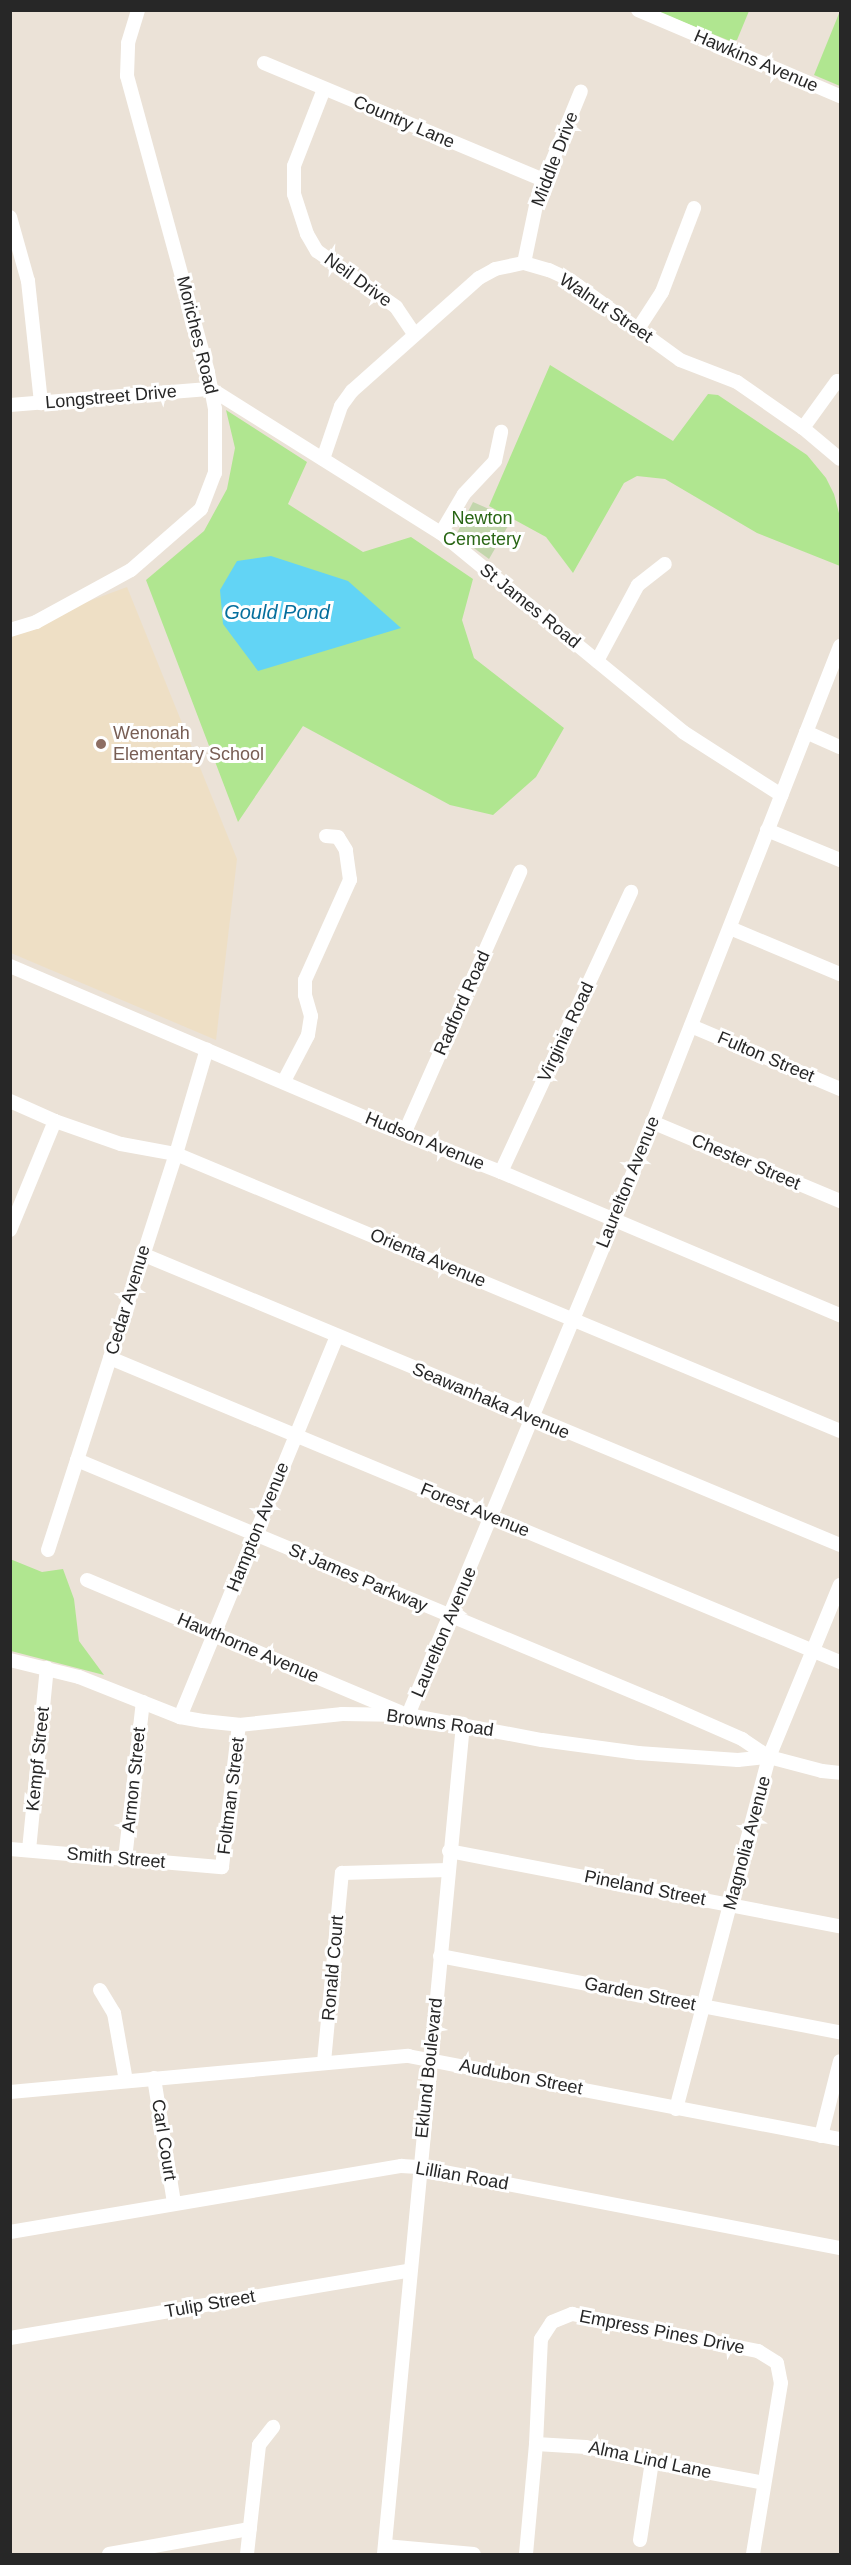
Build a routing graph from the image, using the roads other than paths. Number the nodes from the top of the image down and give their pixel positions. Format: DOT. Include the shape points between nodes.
graph roads {
  1 [pos="138,10"];
  2 [pos="638,10"];
  3 [pos="264,63"];
  4 [pos="324,88"];
  5 [pos="582,91"];
  6 [pos="840,96"];
  7 [pos="544,180"];
  8 [pos="694,208"];
  9 [pos="10,217"];
  10 [pos="524,263"];
  11 [pos="638,329"];
  12 [pos="414,334"];
  13 [pos="837,381"];
  14 [pos="211,388"];
  15 [pos="41,403"];
  16 [pos="10,405"];
  17 [pos="803,428"];
  18 [pos="501,432"];
  19 [pos="323,459"];
  20 [pos="840,459"];
  21 [pos="441,533"];
  22 [pos="665,564"];
  23 [pos="10,630"];
  24 [pos="840,646"];
  25 [pos="597,661"];
  26 [pos="806,732"];
  27 [pos="840,747"];
  28 [pos="781,795"];
  29 [pos="767,830"];
  30 [pos="326,836"];
  31 [pos="840,860"];
  32 [pos="520,872"];
  33 [pos="631,892"];
  34 [pos="730,928"];
  35 [pos="10,966"];
  36 [pos="840,974"];
  37 [pos="691,1026"];
  38 [pos="207,1049"];
  39 [pos="284,1082"];
  40 [pos="840,1089"];
  41 [pos="10,1101"];
  42 [pos="55,1120"];
  43 [pos="652,1122"];
  44 [pos="404,1134"];
  45 [pos="176,1154"];
  46 [pos="501,1172"];
  47 [pos="840,1202"];
  48 [pos="614,1221"];
  49 [pos="10,1230"];
  50 [pos="142,1254"];
  51 [pos="840,1315"];
  52 [pos="572,1318"];
  53 [pos="337,1337"];
  54 [pos="110,1358"];
  55 [pos="533,1418"];
  56 [pos="840,1431"];
  57 [pos="295,1436"];
  58 [pos="77,1460"];
  59 [pos="492,1517"];
  60 [pos="255,1535"];
  61 [pos="840,1545"];
  62 [pos="48,1550"];
  63 [pos="87,1580"];
  64 [pos="840,1585"];
  65 [pos="450,1616"];
  66 [pos="215,1634"];
  67 [pos="813,1651"];
  68 [pos="10,1660"];
  69 [pos="840,1662"];
  70 [pos="47,1668"];
  71 [pos="143,1702"];
  72 [pos="408,1715"];
  73 [pos="180,1717"];
  74 [pos="463,1724"];
  75 [pos="239,1725"];
  76 [pos="769,1757"];
  77 [pos="840,1773"];
  78 [pos="10,1849"];
  79 [pos="29,1850"];
  80 [pos="449,1851"];
  81 [pos="125,1859"];
  82 [pos="222,1867"];
  83 [pos="448,1870"];
  84 [pos="731,1905"];
  85 [pos="840,1926"];
  86 [pos="440,1956"];
  87 [pos="100,1990"];
  88 [pos="704,2006"];
  89 [pos="840,2032"];
  90 [pos="430,2059"];
  91 [pos="840,2061"];
  92 [pos="324,2062"];
  93 [pos="154,2078"];
  94 [pos="126,2081"];
  95 [pos="10,2092"];
  96 [pos="676,2109"];
  97 [pos="821,2136"];
  98 [pos="840,2139"];
  99 [pos="419,2166"];
  100 [pos="174,2203"];
  101 [pos="10,2232"];
  102 [pos="840,2248"];
  103 [pos="410,2270"];
  104 [pos="10,2338"];
  105 [pos="273,2427"];
  106 [pos="536,2444"];
  107 [pos="652,2462"];
  108 [pos="764,2483"];
  109 [pos="249,2529"];
  110 [pos="640,2540"];
  111 [pos="385,2550"];
  112 [pos="109,2554"];
  113 [pos="247,2554"];
  114 [pos="474,2554"];
  115 [pos="525,2554"];
  116 [pos="753,2554"];
  1 -- 14 [label="street, Moriches Road" via="128,44 127,76"];
  2 -- 6 [label="street, Hawkins Avenue"];
  3 -- 4 [label="street, Country Lane"];
  4 -- 7 [label="street, Country Lane"];
  4 -- 12 [label="street, Neil Drive" via="294,166 294,194 307,234 317,251 396,307"];
  5 -- 7 [label="street, Middle Drive"];
  7 -- 10 [label="street, Middle Drive"];
  8 -- 11 [label="street" via="662,292"];
  9 -- 15 [label="street" via="28,281"];
  10 -- 11 [label="street, Walnut Street" via="570,280"];
  10 -- 12 [label="street, Walnut Street" via="495,269 479,278"];
  11 -- 17 [label="street, Walnut Street" via="680,360 737,382"];
  12 -- 19 [label="street, Walnut Street" via="341,406"];
  13 -- 17 [label="street"];
  14 -- 15 [label="street, Longstreet Drive"];
  14 -- 19 [label="street, St James Road"];
  14 -- 23 [label="street, Moriches Road" via="216,473 201,509 130,570 36,622"];
  15 -- 16 [label="street, Longstreet Drive"];
  17 -- 20 [label="street, Walnut Street"];
  18 -- 21 [label="street" via="495,461 464,494"];
  19 -- 21 [label="street, St James Road"];
  21 -- 25 [label="street, St James Road"];
  22 -- 25 [label="street" via="638,585"];
  24 -- 26 [label="street, Laurelton Avenue"];
  25 -- 28 [label="street, St James Road" via="683,732"];
  26 -- 27 [label="street"];
  26 -- 28 [label="street, Laurelton Avenue"];
  28 -- 29 [label="street, Laurelton Avenue"];
  29 -- 31 [label="street"];
  29 -- 34 [label="street, Laurelton Avenue"];
  30 -- 39 [label="street" via="338,837 346,850 350,880 305,980 310,1016 308,1035"];
  32 -- 44 [label="street, Radford Road"];
  33 -- 46 [label="street, Virginia Road"];
  34 -- 36 [label="street"];
  34 -- 37 [label="street, Laurelton Avenue"];
  35 -- 38 [label="street, Hudson Avenue"];
  37 -- 40 [label="street, Fulton Street"];
  37 -- 43 [label="street, Laurelton Avenue"];
  38 -- 39 [label="street, Hudson Avenue"];
  38 -- 45 [label="street, Cedar Avenue"];
  39 -- 44 [label="street, Hudson Avenue"];
  41 -- 42 [label="street, Orienta Avenue"];
  42 -- 45 [label="street, Orienta Avenue" via="121,1144"];
  42 -- 49 [label="street"];
  43 -- 47 [label="street, Chester Street"];
  43 -- 48 [label="street, Laurelton Avenue"];
  44 -- 46 [label="street, Hudson Avenue"];
  45 -- 50 [label="street, Cedar Avenue"];
  45 -- 52 [label="street, Orienta Avenue"];
  46 -- 48 [label="street, Hudson Avenue"];
  48 -- 51 [label="street, Hudson Avenue"];
  48 -- 52 [label="street, Laurelton Avenue"];
  50 -- 53 [label="street, Seawanhaka Avenue"];
  50 -- 54 [label="street, Cedar Avenue"];
  52 -- 55 [label="street, Laurelton Avenue"];
  52 -- 56 [label="street, Orienta Avenue"];
  53 -- 55 [label="street, Seawanhaka Avenue"];
  53 -- 57 [label="street, Hampton Avenue"];
  54 -- 57 [label="street, Forest Avenue"];
  54 -- 58 [label="street, Cedar Avenue"];
  55 -- 59 [label="street, Laurelton Avenue"];
  55 -- 61 [label="street, Seawanhaka Avenue"];
  57 -- 59 [label="street, Forest Avenue"];
  57 -- 60 [label="street, Hampton Avenue"];
  58 -- 60 [label="street, St James Parkway"];
  58 -- 62 [label="street, Cedar Avenue"];
  59 -- 65 [label="street, Laurelton Avenue"];
  59 -- 67 [label="street, Forest Avenue"];
  60 -- 65 [label="street, St James Parkway"];
  60 -- 66 [label="street, Hampton Avenue"];
  63 -- 66 [label="street, Hawthorne Avenue"];
  64 -- 67 [label="street, Magnolia Avenue"];
  65 -- 72 [label="street, Laurelton Avenue"];
  65 -- 76 [label="street, St James Parkway" via="742,1739"];
  66 -- 72 [label="street, Hawthorne Avenue"];
  66 -- 73 [label="street, Hampton Avenue"];
  67 -- 69 [label="street, Forest Avenue"];
  67 -- 76 [label="street, Magnolia Avenue"];
  68 -- 70 [label="street, Browns Road"];
  70 -- 71 [label="street, Browns Road"];
  70 -- 79 [label="street, Kempf Street"];
  71 -- 73 [label="street, Browns Road"];
  71 -- 81 [label="street, Armon Street"];
  72 -- 74 [label="street, Browns Road"];
  72 -- 75 [label="street, Browns Road" via="342,1714"];
  73 -- 75 [label="street, Browns Road"];
  74 -- 76 [label="street, Browns Road" via="638,1753 738,1760"];
  74 -- 80 [label="street, Eklund Boulevard"];
  75 -- 82 [label="street, Foltman Street"];
  76 -- 77 [label="street, Browns Road"];
  76 -- 84 [label="street, Magnolia Avenue"];
  78 -- 79 [label="street, Smith Street"];
  79 -- 81 [label="street, Smith Street"];
  80 -- 83 [label="street, Eklund Boulevard"];
  80 -- 84 [label="street, Pineland Street"];
  81 -- 82 [label="street, Smith Street"];
  83 -- 86 [label="street, Eklund Boulevard"];
  83 -- 92 [label="street, Ronald Court" via="342,1873"];
  84 -- 85 [label="street, Pineland Street"];
  84 -- 88 [label="street, Magnolia Avenue"];
  86 -- 88 [label="street, Garden Street"];
  86 -- 90 [label="street, Eklund Boulevard"];
  87 -- 94 [label="street" via="114,2013"];
  88 -- 89 [label="street, Garden Street"];
  88 -- 96 [label="street, Magnolia Avenue"];
  90 -- 92 [label="street, Audubon Street" via="408,2056"];
  90 -- 96 [label="street, Audubon Street"];
  90 -- 99 [label="street, Eklund Boulevard"];
  91 -- 97 [label="street"];
  92 -- 93 [label="street, Audubon Street"];
  93 -- 94 [label="street, Audubon Street"];
  93 -- 100 [label="street, Carl Court"];
  94 -- 95 [label="street, Audubon Street"];
  96 -- 97 [label="street, Audubon Street"];
  97 -- 98 [label="street, Audubon Street"];
  99 -- 100 [label="street, Lillian Road"];
  99 -- 102 [label="street, Lillian Road"];
  99 -- 103 [label="street, Eklund Boulevard"];
  100 -- 101 [label="street, Lillian Road"];
  103 -- 104 [label="street, Tulip Street"];
  103 -- 111 [label="street, Eklund Boulevard"];
  105 -- 109 [label="street" via="259,2445"];
  106 -- 107 [label="street, Alma Lind Lane" via="586,2447"];
  106 -- 108 [label="street, Empress Pines Drive" via="541,2339 552,2322 572,2314 758,2351 777,2363 780,2384"];
  106 -- 115 [label="street, Empress Pines Drive"];
  107 -- 108 [label="street, Alma Lind Lane"];
  107 -- 110 [label="street"];
  108 -- 116 [label="street, Empress Pines Drive"];
  109 -- 112 [label="street"];
  109 -- 113 [label="street"];
  111 -- 114 [label="street"];
}
